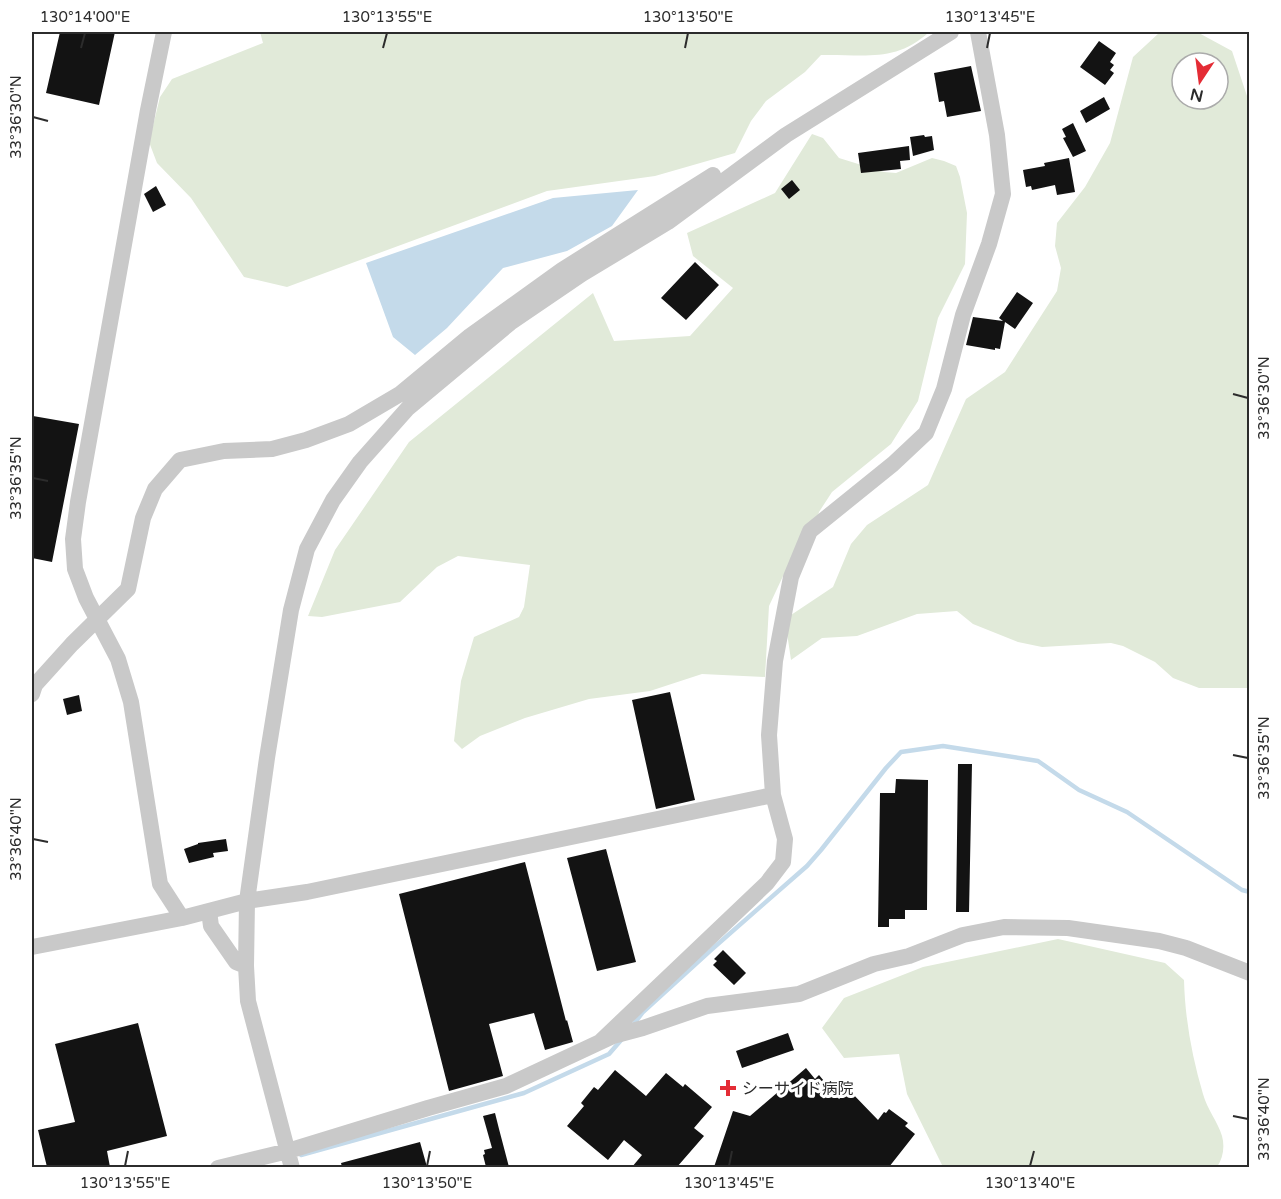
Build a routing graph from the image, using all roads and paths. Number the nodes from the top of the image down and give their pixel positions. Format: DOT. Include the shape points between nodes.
graph roads {
  1 [pos="164,32"];
  2 [pos="951,32"];
  3 [pos="978,32"];
  4 [pos="786,135"];
  5 [pos="99,620"];
  6 [pos="32,694"];
  7 [pos="773,795"];
  8 [pos="247,900"];
  9 [pos="208,911"];
  10 [pos="182,918"];
  11 [pos="32,947"];
  12 [pos="246,966"];
  13 [pos="1250,973"];
  14 [pos="607,1039"];
  15 [pos="288,1151"];
  16 [pos="218,1167"];
  17 [pos="292,1167"];
  1 -- 5 [label="street" via="73,539 75,569"];
  2 -- 4 [label="street"];
  3 -- 7 [label="street" via="997,135 1003,195 963,315 944,389 926,433 810,531 790,577 775,661 769,735"];
  4 -- 5 [label="street" via="766,139 562,270 470,336 400,394 349,424 272,449 224,451 180,460 155,489 143,518 128,589"];
  4 -- 8 [label="street" via="668,222 510,323 408,408 360,462 333,500 307,549 291,610"];
  5 -- 6 [label="street" via="72,644"];
  5 -- 10 [label="street" via="118,659 131,702 160,884"];
  7 -- 8 [label="street" via="308,892"];
  7 -- 14 [label="street" via="785,839 783,862 767,883"];
  8 -- 9 [label="street"];
  8 -- 12 [label="street"];
  9 -- 10 [label="street"];
  9 -- 12 [label="street" via="211,927 236,962"];
  10 -- 11 [label="street"];
  12 -- 15 [label="street" via="248,1001"];
  13 -- 14 [label="street" via="1159,941 1068,928 1004,927 963,935 909,956 874,964 799,994 707,1006"];
  14 -- 15 [label="street" via="506,1086"];
  15 -- 16 [label="street"];
  15 -- 17 [label="street"];
}
